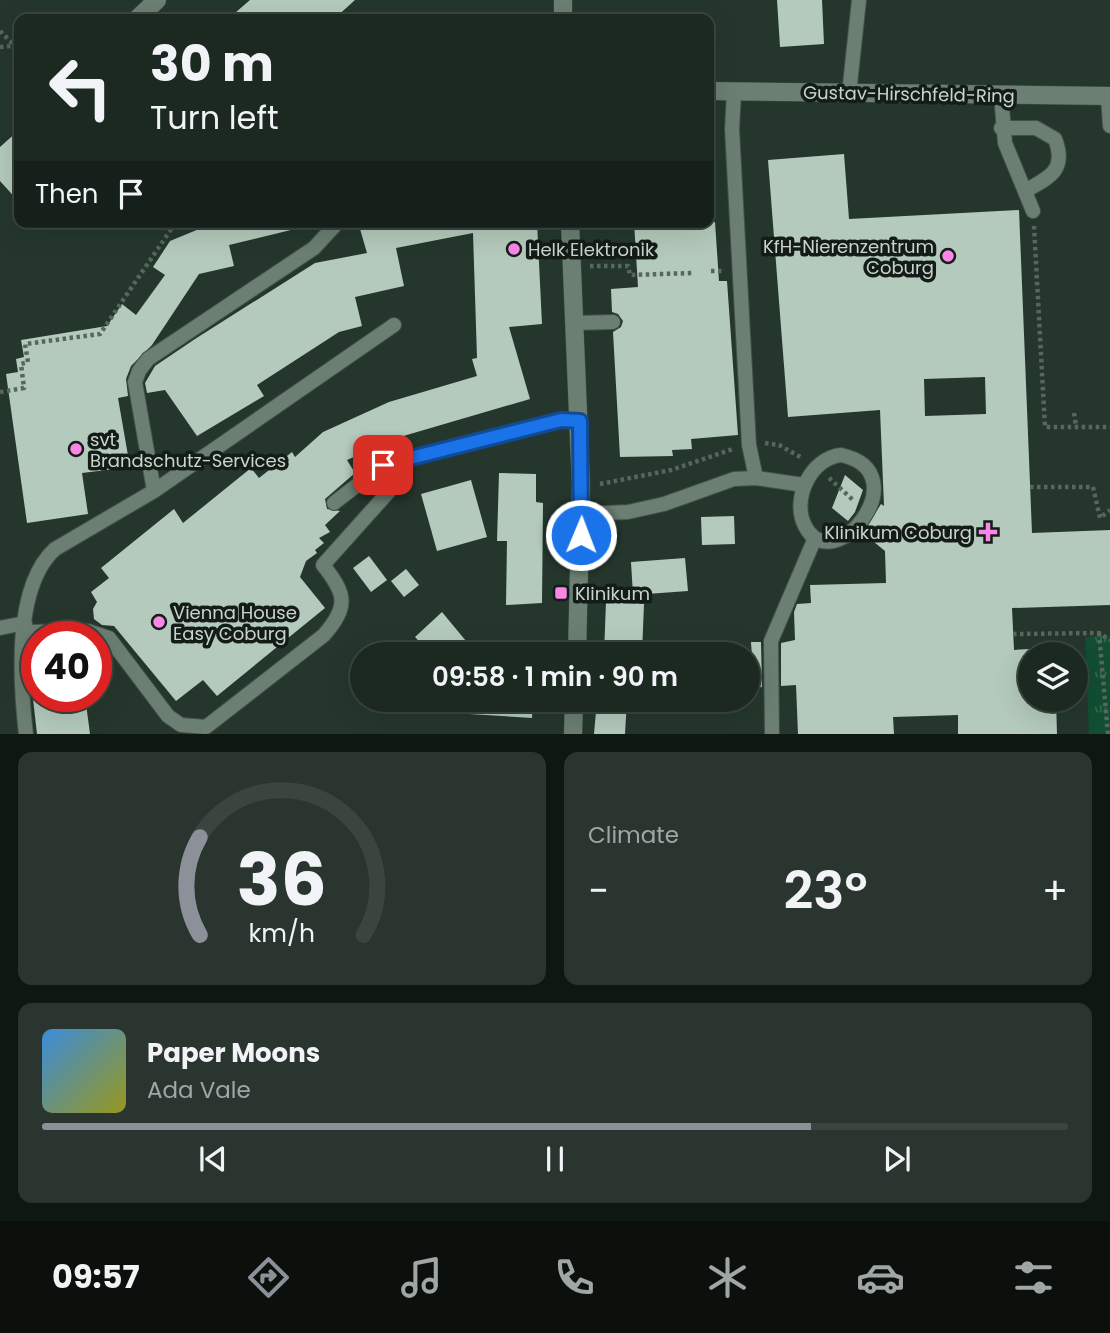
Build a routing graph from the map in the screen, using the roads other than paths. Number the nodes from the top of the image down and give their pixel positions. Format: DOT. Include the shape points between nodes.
graph roads {
  1 [pos="157,0"];
  2 [pos="859,0"];
  3 [pos="142,14"];
  4 [pos="714,91"];
  5 [pos="734,92"];
  6 [pos="849,94"];
  7 [pos="1001,95"];
  8 [pos="1109,96"];
  9 [pos="1110,127"];
  10 [pos="1001,128"];
  11 [pos="1025,191"];
  12 [pos="1033,211"];
  13 [pos="332,228"];
  14 [pos="570,228"];
  15 [pos="613,322"];
  16 [pos="575,323"];
  17 [pos="394,325"];
  18 [pos="580,421"];
  19 [pos="408,460"];
  20 [pos="756,478"];
  21 [pos="804,485"];
  22 [pos="154,491"];
  23 [pos="334,503"];
  24 [pos="582,514"];
  25 [pos="815,538"];
  26 [pos="26,621"];
  27 [pos="21,627"];
  28 [pos="0,628"];
  29 [pos="112,642"];
  30 [pos="577,642"];
  31 [pos="21,643"];
  32 [pos="21,676"];
  33 [pos="24,712"];
  34 [pos="574,712"];
  35 [pos="26,734"];
  36 [pos="573,734"];
  37 [pos="772,734"];
  1 -- 3 [label="street"];
  2 -- 6 [label="lane"];
  4 -- 5 [label="street, Gustav-Hirschfeld-Ring"];
  5 -- 6 [label="street, Gustav-Hirschfeld-Ring"];
  5 -- 20 [label="lane" via="732,129 749,445"];
  6 -- 7 [label="street, Gustav-Hirschfeld-Ring"];
  7 -- 8 [label="street, Gustav-Hirschfeld-Ring"];
  7 -- 10 [label="lane"];
  8 -- 9 [label="lane"];
  10 -- 11 [label="lane"];
  10 -- 11 [label="lane" via="1036,128 1055,139 1059,164 1049,178"];
  11 -- 12 [label="lane"];
  13 -- 22 [label="lane" via="314,248 149,359 138,371 135,382"];
  14 -- 16 [label="street"];
  15 -- 16 [label="lane"];
  16 -- 18 [label="street"];
  17 -- 22 [label="lane"];
  18 -- 19 [label="lane" via="561,420"];
  18 -- 24 [label="street"];
  19 -- 23 [label="lane" via="383,465"];
  19 -- 29 [label="lane" via="400,479 323,565 338,584 343,603 339,618 324,635 206,727 181,725 168,716"];
  20 -- 21 [label="lane"];
  20 -- 24 [label="lane" via="710,485 664,504 628,512"];
  21 -- 25 [label="lane" via="804,526"];
  21 -- 25 [label="lane" via="816,466 830,456 841,455 859,462 873,486 868,514 844,538"];
  22 -- 26 [label="lane" via="43,560"];
  24 -- 30 [label="street"];
  25 -- 37 [label="lane" via="771,641"];
  27 -- 28 [label="lane"];
  31 -- 32 [label="lane"];
  33 -- 35 [label="lane"];
  34 -- 36 [label="street"];
}
